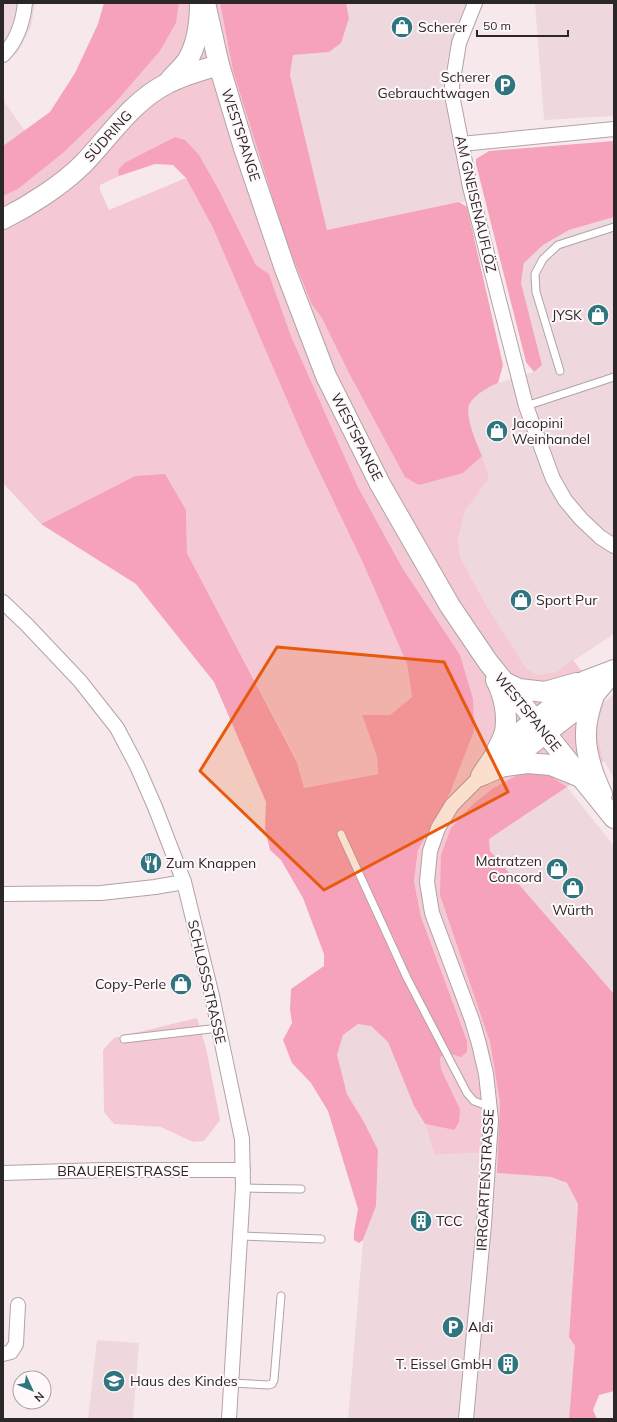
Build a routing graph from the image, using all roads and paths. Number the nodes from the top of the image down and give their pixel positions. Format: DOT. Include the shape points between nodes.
graph roads {
  1 [pos="25,3"];
  2 [pos="200,3"];
  3 [pos="205,3"];
  4 [pos="475,3"];
  5 [pos="3,55"];
  6 [pos="219,65"];
  7 [pos="167,83"];
  8 [pos="614,129"];
  9 [pos="461,144"];
  10 [pos="3,219"];
  11 [pos="614,227"];
  12 [pos="560,370"];
  13 [pos="614,377"];
  14 [pos="526,406"];
  15 [pos="614,546"];
  16 [pos="3,602"];
  17 [pos="488,662"];
  18 [pos="614,671"];
  19 [pos="504,682"];
  20 [pos="589,688"];
  21 [pos="540,727"];
  22 [pos="498,762"];
  23 [pos="481,776"];
  24 [pos="580,776"];
  25 [pos="612,816"];
  26 [pos="341,834"];
  27 [pos="184,882"];
  28 [pos="3,894"];
  29 [pos="218,1028"];
  30 [pos="124,1039"];
  31 [pos="490,1107"];
  32 [pos="244,1170"];
  33 [pos="3,1173"];
  34 [pos="243,1188"];
  35 [pos="301,1189"];
  36 [pos="240,1236"];
  37 [pos="321,1239"];
  38 [pos="281,1296"];
  39 [pos="18,1305"];
  40 [pos="3,1354"];
  41 [pos="231,1383"];
  42 [pos="229,1419"];
  43 [pos="466,1419"];
  1 -- 5 [label="street" via="18,33"];
  2 -- 7 [label="main road" via="196,40 187,61"];
  3 -- 6 [label="main road, WESTSPANGE"];
  4 -- 9 [label="street, AM GNEISENAUFLÖZ" via="459,44 452,86"];
  6 -- 7 [label="main road, SÜDRING"];
  6 -- 17 [label="main road, WESTSPANGE" via="285,269 326,376 410,538"];
  7 -- 10 [label="main road, SÜDRING" via="136,104 76,170 55,188"];
  8 -- 9 [label="street"];
  9 -- 14 [label="street, AM GNEISENAUFLÖZ"];
  11 -- 12 [label="lane" via="558,245 543,259 535,274 536,292"];
  13 -- 14 [label="lane"];
  14 -- 15 [label="street, AM GNEISENAUFLÖZ" via="553,479 565,500 600,537"];
  16 -- 27 [label="street, SCHLOSSSTRASSE" via="76,676 117,728 155,807"];
  17 -- 19 [label="main road, WESTSPANGE"];
  17 -- 22 [label="main road" via="500,687 505,709 505,733"];
  18 -- 20 [label="main road"];
  19 -- 20 [label="main road" via="519,689 546,692"];
  19 -- 21 [label="main road, WESTSPANGE"];
  20 -- 21 [label="main road, IRRGARTENSTRASSE"];
  20 -- 25 [label="main road" via="587,751 594,776"];
  21 -- 22 [label="main road, IRRGARTENSTRASSE"];
  21 -- 24 [label="main road, WESTSPANGE"];
  22 -- 23 [label="main road, IRRGARTENSTRASSE"];
  22 -- 24 [label="main road" via="551,765"];
  23 -- 31 [label="street, IRRGARTENSTRASSE" via="452,805 438,828 430,851 427,882 432,913 479,1044"];
  24 -- 25 [label="main road, WESTSPANGE"];
  26 -- 31 [label="lane" via="407,978 467,1093 474,1101"];
  27 -- 28 [label="street" via="101,893"];
  27 -- 29 [label="street, SCHLOSSSTRASSE"];
  29 -- 30 [label="lane"];
  29 -- 32 [label="street, SCHLOSSSTRASSE" via="242,1139"];
  31 -- 43 [label="street, IRRGARTENSTRASSE" via="484,1224"];
  32 -- 33 [label="street, BRAUEREISTRASSE"];
  32 -- 34 [label="street, SCHLOSSSTRASSE"];
  34 -- 35 [label="lane"];
  34 -- 36 [label="street, SCHLOSSSTRASSE"];
  36 -- 37 [label="lane"];
  36 -- 41 [label="street, SCHLOSSSTRASSE"];
  38 -- 41 [label="lane" via="272,1384"];
  39 -- 40 [label="street" via="16,1344 11,1352"];
  41 -- 42 [label="street, SCHLOSSSTRASSE"];
}
